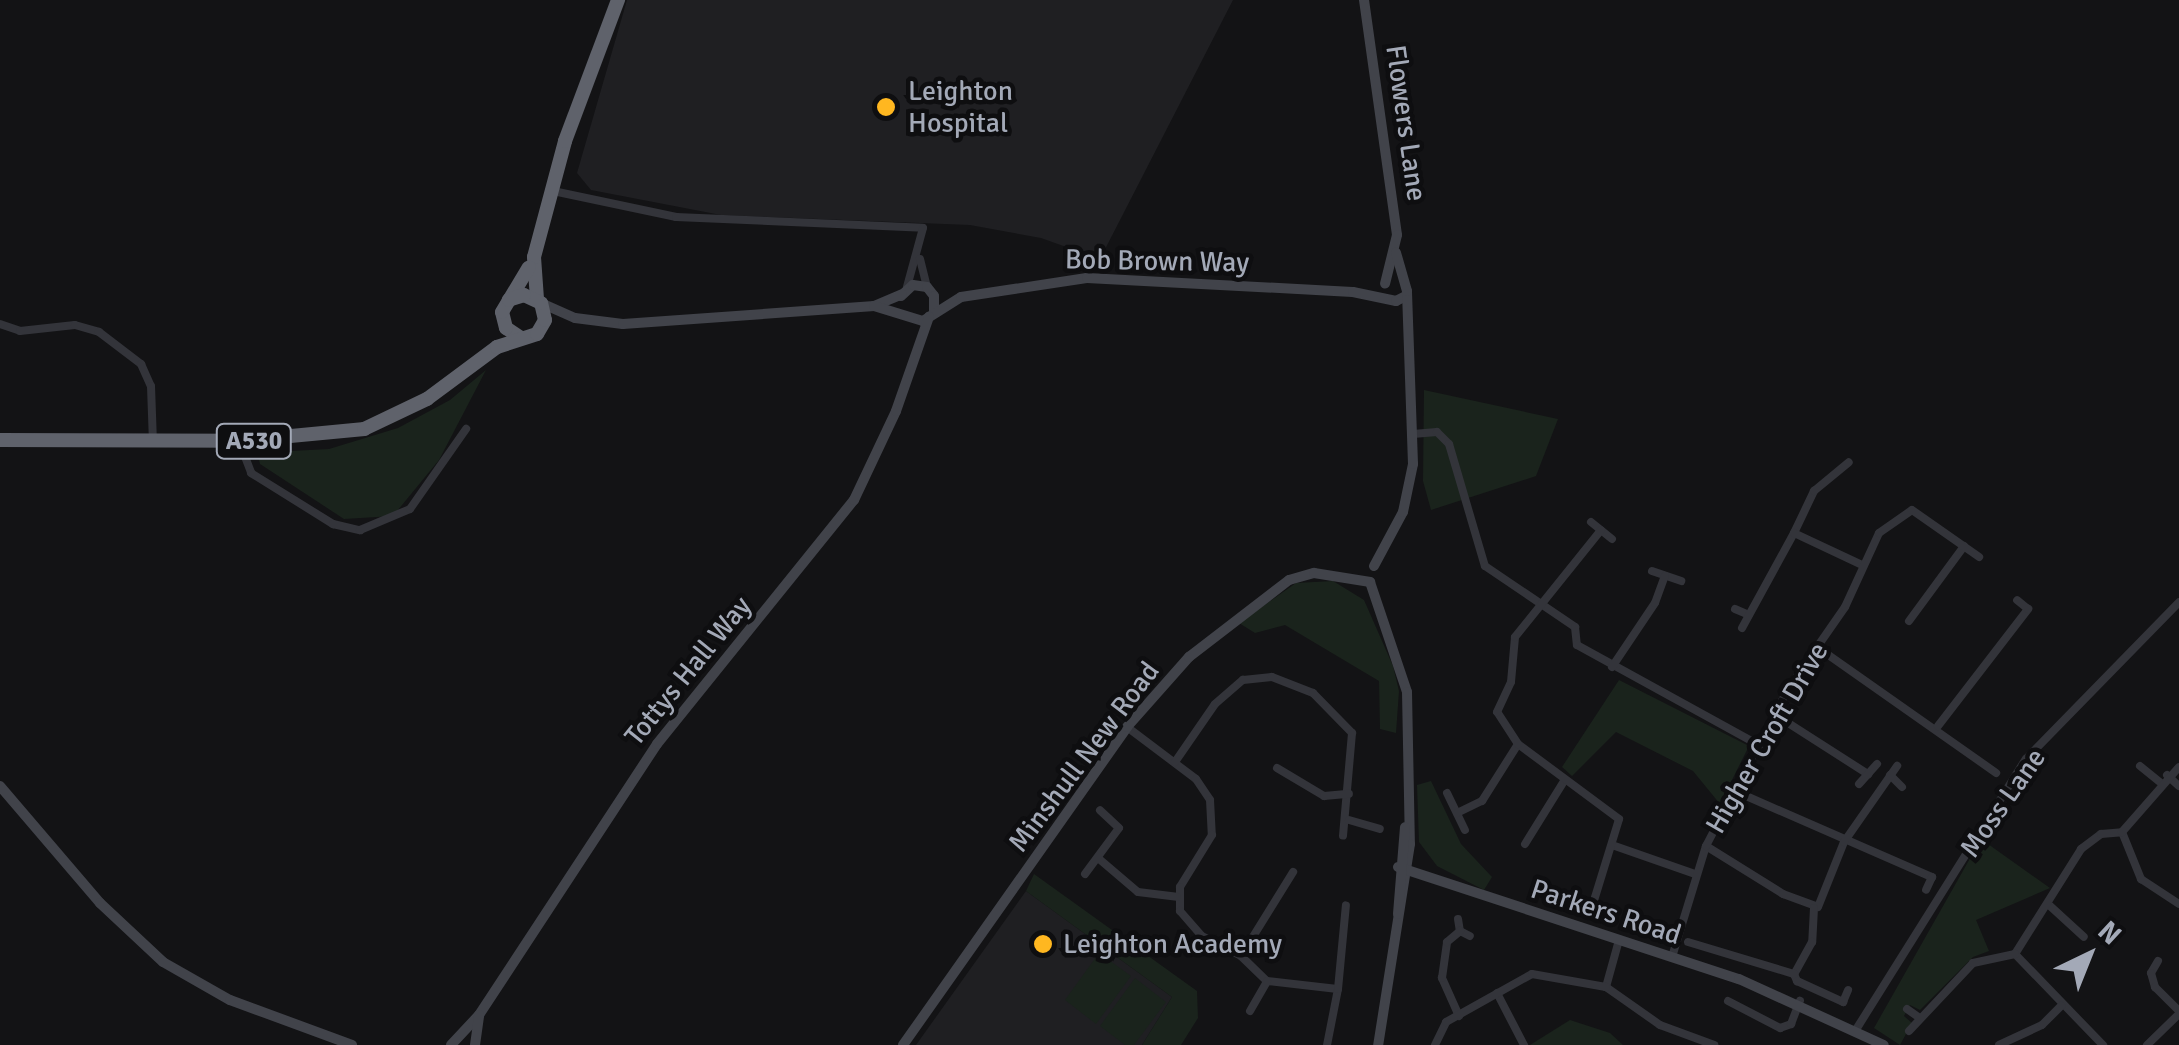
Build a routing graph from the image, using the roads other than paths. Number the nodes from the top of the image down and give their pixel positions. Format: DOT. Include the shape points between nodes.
graph roads {
  1 [pos="618,0"];
  2 [pos="1364,0"];
  3 [pos="553,191"];
  4 [pos="1396,253"];
  5 [pos="534,257"];
  6 [pos="920,260"];
  7 [pos="1403,281"];
  8 [pos="1386,283"];
  9 [pos="929,289"];
  10 [pos="904,291"];
  11 [pos="1354,292"];
  12 [pos="1406,296"];
  13 [pos="961,297"];
  14 [pos="1389,299"];
  15 [pos="509,300"];
  16 [pos="539,301"];
  17 [pos="874,306"];
  18 [pos="931,315"];
  19 [pos="906,317"];
  20 [pos="575,318"];
  21 [pos="503,323"];
  22 [pos="0,324"];
  23 [pos="1406,325"];
  24 [pos="542,329"];
  25 [pos="521,338"];
  26 [pos="914,350"];
  27 [pos="485,355"];
  28 [pos="466,429"];
  29 [pos="1413,434"];
  30 [pos="0,440"];
  31 [pos="240,441"];
  32 [pos="153,442"];
  33 [pos="1849,462"];
  34 [pos="1591,522"];
  35 [pos="1601,530"];
  36 [pos="1794,533"];
  37 [pos="1612,539"];
  38 [pos="1964,546"];
  39 [pos="1979,557"];
  40 [pos="1862,565"];
  41 [pos="1374,566"];
  42 [pos="1652,572"];
  43 [pos="1357,575"];
  44 [pos="1664,576"];
  45 [pos="1681,581"];
  46 [pos="1370,582"];
  47 [pos="2017,600"];
  48 [pos="2179,602"];
  49 [pos="1538,604"];
  50 [pos="1735,608"];
  51 [pos="1749,615"];
  52 [pos="1909,621"];
  53 [pos="1742,628"];
  54 [pos="1817,647"];
  55 [pos="1612,667"];
  56 [pos="1774,714"];
  57 [pos="1938,726"];
  58 [pos="1127,727"];
  59 [pos="1518,744"];
  60 [pos="1759,745"];
  61 [pos="1175,762"];
  62 [pos="1877,764"];
  63 [pos="1897,766"];
  64 [pos="2140,766"];
  65 [pos="2179,767"];
  66 [pos="1277,768"];
  67 [pos="1996,772"];
  68 [pos="1286,774"];
  69 [pos="1868,774"];
  70 [pos="1890,775"];
  71 [pos="2164,779"];
  72 [pos="1564,780"];
  73 [pos="1280,783"];
  74 [pos="1859,784"];
  75 [pos="0,786"];
  76 [pos="2179,786"];
  77 [pos="1902,787"];
  78 [pos="1737,792"];
  79 [pos="1349,794"];
  80 [pos="1447,794"];
  81 [pos="1100,810"];
  82 [pos="1457,813"];
  83 [pos="1349,820"];
  84 [pos="1131,823"];
  85 [pos="1119,828"];
  86 [pos="1380,830"];
  87 [pos="1465,830"];
  88 [pos="2122,832"];
  89 [pos="1343,836"];
  90 [pos="1844,842"];
  91 [pos="1524,844"];
  92 [pos="1612,844"];
  93 [pos="1706,846"];
  94 [pos="1098,858"];
  95 [pos="1404,868"];
  96 [pos="1286,872"];
  97 [pos="1085,874"];
  98 [pos="1694,874"];
  99 [pos="1926,890"];
  100 [pos="1177,898"];
  101 [pos="1577,904"];
  102 [pos="2179,904"];
  103 [pos="2049,905"];
  104 [pos="1592,908"];
  105 [pos="1816,908"];
  106 [pos="1339,910"];
  107 [pos="1607,914"];
  108 [pos="1458,919"];
  109 [pos="1460,931"];
  110 [pos="1470,936"];
  111 [pos="2084,936"];
  112 [pos="1619,940"];
  113 [pos="1688,942"];
  114 [pos="2015,954"];
  115 [pos="1240,956"];
  116 [pos="1672,957"];
  117 [pos="2158,961"];
  118 [pos="1794,974"];
  119 [pos="1267,981"];
  120 [pos="1606,987"];
  121 [pos="1338,989"];
  122 [pos="1848,990"];
  123 [pos="1497,993"];
  124 [pos="1728,1001"];
  125 [pos="1800,1001"];
  126 [pos="2061,1006"];
  127 [pos="1907,1009"];
  128 [pos="1250,1012"];
  129 [pos="2179,1012"];
  130 [pos="479,1014"];
  131 [pos="1459,1016"];
  132 [pos="1920,1018"];
  133 [pos="1857,1028"];
  134 [pos="1909,1031"];
  135 [pos="352,1045"];
  136 [pos="451,1045"];
  137 [pos="476,1045"];
  138 [pos="903,1045"];
  139 [pos="1327,1045"];
  140 [pos="1378,1045"];
  141 [pos="1435,1045"];
  142 [pos="1524,1045"];
  143 [pos="1714,1045"];
  144 [pos="1884,1045"];
  145 [pos="1999,1045"];
  146 [pos="2104,1045"];
  147 [pos="2147,1045"];
  1 -- 3 [label="highway" via="574,108"];
  2 -- 4 [label="street, Flowers Lane"];
  3 -- 5 [label="highway"];
  3 -- 6 [label="street" via="676,218 923,228"];
  4 -- 7 [label="street, Flowers Lane"];
  4 -- 8 [label="street, Flowers Lane"];
  5 -- 15 [label="highway"];
  5 -- 16 [label="highway"];
  6 -- 9 [label="street"];
  6 -- 10 [label="street"];
  7 -- 8 [label="street, Bob Brown Way"];
  7 -- 12 [label="street, Flowers Lane"];
  8 -- 11 [label="street, Bob Brown Way"];
  8 -- 14 [label="street"];
  9 -- 10 [label="street, Bob Brown Way"];
  9 -- 13 [label="street, Bob Brown Way"];
  9 -- 18 [label="street"];
  10 -- 17 [label="street"];
  10 -- 19 [label="street, Tottys Hall Way"];
  11 -- 13 [label="street, Bob Brown Way" via="1122,278 1017,285"];
  11 -- 14 [label="street, Bob Brown Way"];
  12 -- 14 [label="street"];
  12 -- 23 [label="street"];
  13 -- 18 [label="street, Bob Brown Way"];
  14 -- 23 [label="street"];
  15 -- 16 [label="highway"];
  15 -- 21 [label="highway"];
  16 -- 20 [label="street"];
  16 -- 24 [label="highway"];
  17 -- 19 [label="street"];
  17 -- 20 [label="street" via="623,324"];
  18 -- 19 [label="street"];
  18 -- 26 [label="street, Tottys Hall Way"];
  19 -- 26 [label="street, Tottys Hall Way"];
  20 -- 24 [label="street"];
  21 -- 25 [label="highway"];
  21 -- 27 [label="highway, A530"];
  22 -- 32 [label="street" via="20,332 76,325 99,332 141,364 151,386"];
  23 -- 29 [label="street"];
  24 -- 25 [label="highway"];
  25 -- 27 [label="highway, A530"];
  26 -- 130 [label="street, Tottys Hall Way" via="896,410 854,500 657,744"];
  27 -- 31 [label="highway, A530" via="427,400 376,425 317,438"];
  28 -- 31 [label="street" via="410,509 360,530 333,524 251,474"];
  29 -- 41 [label="street" via="1403,512"];
  29 -- 49 [label="street" via="1445,437 1480,560"];
  30 -- 32 [label="highway, A530"];
  31 -- 32 [label="highway, A530"];
  33 -- 36 [label="street" via="1814,491"];
  34 -- 35 [label="street"];
  35 -- 37 [label="street"];
  35 -- 49 [label="street"];
  36 -- 40 [label="street"];
  36 -- 51 [label="street"];
  38 -- 39 [label="street, Higher Croft Drive"];
  38 -- 40 [label="street, Higher Croft Drive" via="1924,514 1901,512 1879,533"];
  38 -- 52 [label="street"];
  40 -- 54 [label="street, Higher Croft Drive"];
  41 -- 43 [label="street" via="1363,563"];
  41 -- 46 [label="street"];
  42 -- 44 [label="street"];
  43 -- 46 [label="street"];
  43 -- 58 [label="street, Minshull New Road" via="1300,576 1260,598 1189,657"];
  44 -- 45 [label="street"];
  44 -- 55 [label="street" via="1655,602"];
  46 -- 95 [label="street" via="1407,692"];
  47 -- 57 [label="street" via="2028,609"];
  48 -- 133 [label="street, Moss Lane" via="2026,759"];
  49 -- 55 [label="street" via="1575,627 1577,645"];
  49 -- 59 [label="street" via="1515,637 1511,682 1497,712"];
  50 -- 51 [label="street"];
  51 -- 53 [label="street"];
  54 -- 56 [label="street, Higher Croft Drive"];
  54 -- 57 [label="street"];
  55 -- 60 [label="street"];
  56 -- 60 [label="street, Higher Croft Drive"];
  56 -- 69 [label="street"];
  57 -- 67 [label="street"];
  58 -- 61 [label="street"];
  58 -- 138 [label="street, Minshull New Road"];
  59 -- 72 [label="street"];
  59 -- 82 [label="street" via="1482,801"];
  60 -- 78 [label="street, Higher Croft Drive"];
  61 -- 79 [label="street" via="1224,694 1243,680 1272,676 1318,696 1348,725 1354,741"];
  61 -- 100 [label="street" via="1205,790 1213,821 1211,841"];
  62 -- 69 [label="street"];
  63 -- 70 [label="street"];
  64 -- 71 [label="street"];
  65 -- 71 [label="street"];
  66 -- 68 [label="street"];
  68 -- 73 [label="street"];
  68 -- 79 [label="street" via="1324,796"];
  69 -- 74 [label="street"];
  70 -- 77 [label="street"];
  70 -- 90 [label="street"];
  71 -- 76 [label="street"];
  71 -- 88 [label="street"];
  72 -- 91 [label="street"];
  72 -- 92 [label="street" via="1619,819"];
  75 -- 135 [label="street" via="100,903 164,962 230,1000"];
  78 -- 90 [label="street"];
  78 -- 93 [label="street, Higher Croft Drive"];
  79 -- 83 [label="street"];
  80 -- 82 [label="street"];
  81 -- 85 [label="street"];
  82 -- 87 [label="street"];
  83 -- 86 [label="street"];
  83 -- 89 [label="street"];
  84 -- 85 [label="street"];
  85 -- 94 [label="street"];
  88 -- 102 [label="street" via="2141,879"];
  88 -- 103 [label="street" via="2101,834 2081,849"];
  90 -- 99 [label="street" via="1932,877"];
  90 -- 105 [label="street"];
  92 -- 98 [label="street"];
  92 -- 104 [label="street"];
  93 -- 98 [label="street, Higher Croft Drive"];
  93 -- 105 [label="street"];
  94 -- 97 [label="street"];
  94 -- 100 [label="street" via="1138,892"];
  95 -- 112 [label="street, Parkers Road"];
  95 -- 140 [label="street"];
  96 -- 115 [label="street" via="1264,926"];
  98 -- 116 [label="street, Higher Croft Drive"];
  100 -- 115 [label="street" via="1190,926"];
  101 -- 104 [label="street"];
  103 -- 111 [label="street"];
  103 -- 114 [label="street" via="2025,929"];
  104 -- 107 [label="street"];
  105 -- 118 [label="street" via="1812,942"];
  106 -- 121 [label="street"];
  108 -- 109 [label="street"];
  109 -- 110 [label="street"];
  109 -- 131 [label="street" via="1447,942 1442,978"];
  112 -- 116 [label="street, Parkers Road"];
  112 -- 120 [label="street"];
  113 -- 118 [label="street"];
  114 -- 126 [label="street"];
  114 -- 132 [label="street" via="1983,956"];
  115 -- 119 [label="street"];
  116 -- 125 [label="street, Parkers Road"];
  117 -- 129 [label="street" via="2151,973 2155,988"];
  118 -- 122 [label="street" via="1843,1002"];
  119 -- 121 [label="street"];
  119 -- 128 [label="street"];
  120 -- 123 [label="street" via="1544,972"];
  120 -- 143 [label="street" via="1660,1025"];
  121 -- 139 [label="street"];
  123 -- 131 [label="street"];
  123 -- 142 [label="street"];
  124 -- 125 [label="street" via="1780,1028 1791,1024"];
  125 -- 133 [label="street, Parkers Road"];
  126 -- 145 [label="street" via="2042,1025"];
  126 -- 146 [label="street"];
  127 -- 132 [label="street"];
  129 -- 147 [label="street"];
  130 -- 136 [label="street, Tottys Hall Way"];
  130 -- 137 [label="street, Tottys Hall Way"];
  131 -- 141 [label="street" via="1446,1022"];
  132 -- 134 [label="street"];
  133 -- 144 [label="street, Parkers Road"];
}
